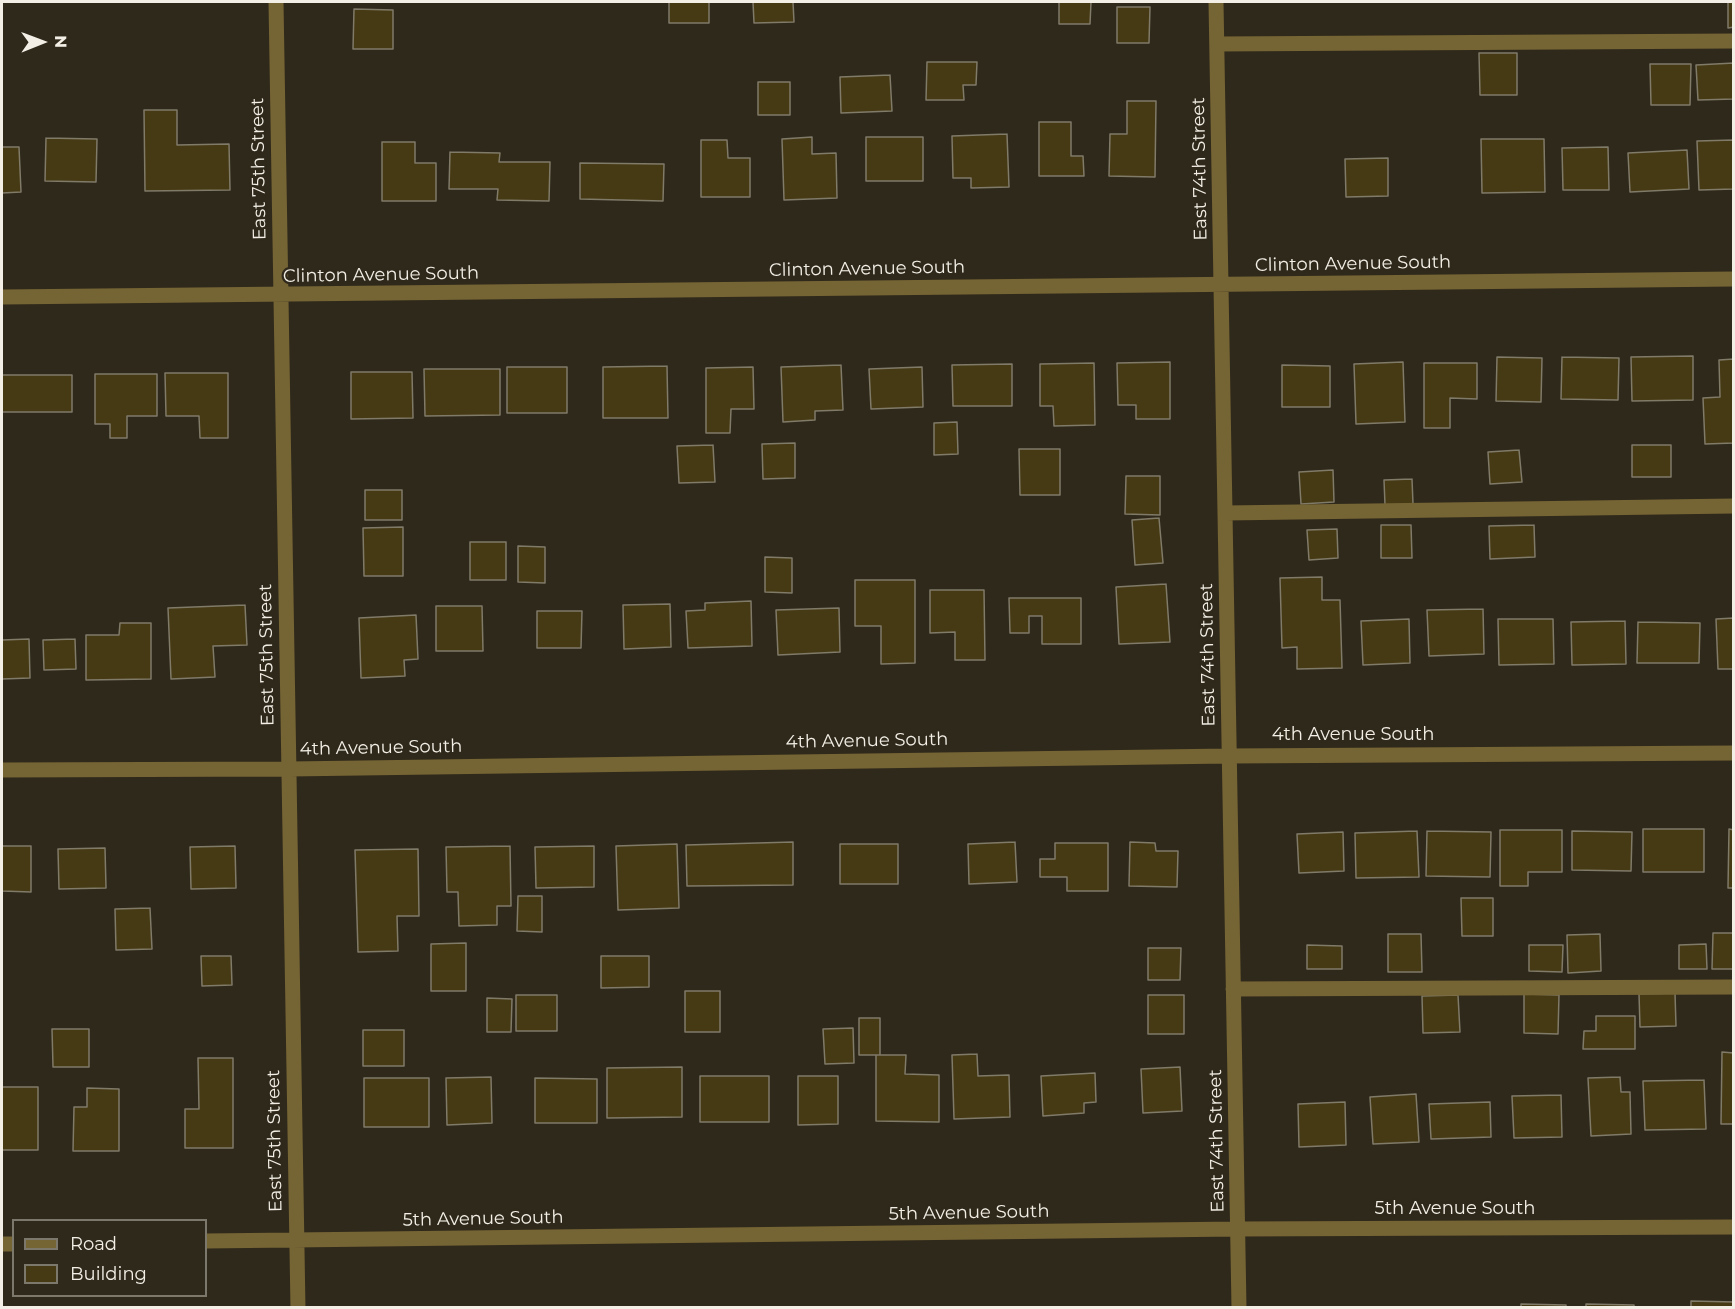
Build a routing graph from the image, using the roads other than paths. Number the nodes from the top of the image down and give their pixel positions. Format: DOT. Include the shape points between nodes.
graph roads {
  1 [pos="276,2"];
  2 [pos="1216,2"];
  3 [pos="1734,41"];
  4 [pos="1217,44"];
  5 [pos="1734,279"];
  6 [pos="1221,285"];
  7 [pos="281,296"];
  8 [pos="2,297"];
  9 [pos="1734,506"];
  10 [pos="1225,513"];
  11 [pos="1734,753"];
  12 [pos="1229,756"];
  13 [pos="288,769"];
  14 [pos="2,770"];
  15 [pos="1734,987"];
  16 [pos="1233,989"];
  17 [pos="1734,1227"];
  18 [pos="1238,1229"];
  19 [pos="296,1240"];
  20 [pos="207,1241"];
  21 [pos="298,1308"];
  22 [pos="1239,1308"];
  1 -- 7 [label="street, East 75th Street"];
  2 -- 4 [label="street, East 74th Street"];
  3 -- 4 [label="street"];
  4 -- 6 [label="street, East 74th Street"];
  5 -- 6 [label="street, Clinton Avenue South"];
  6 -- 7 [label="street, Clinton Avenue South"];
  6 -- 10 [label="street, East 74th Street"];
  7 -- 8 [label="street, Clinton Avenue South"];
  7 -- 13 [label="street, East 75th Street"];
  9 -- 10 [label="street"];
  10 -- 12 [label="street, East 74th Street"];
  11 -- 12 [label="street, 4th Avenue South"];
  12 -- 13 [label="street, 4th Avenue South"];
  12 -- 16 [label="street, East 74th Street"];
  13 -- 14 [label="street, 4th Avenue South"];
  13 -- 19 [label="street, East 75th Street"];
  15 -- 16 [label="street"];
  16 -- 18 [label="street, East 74th Street"];
  17 -- 18 [label="street, 5th Avenue South"];
  18 -- 19 [label="street, 5th Avenue South"];
  18 -- 22 [label="street, East 74th Street"];
  19 -- 20 [label="street, 5th Avenue South"];
  19 -- 21 [label="street, East 75th Street"];
}
